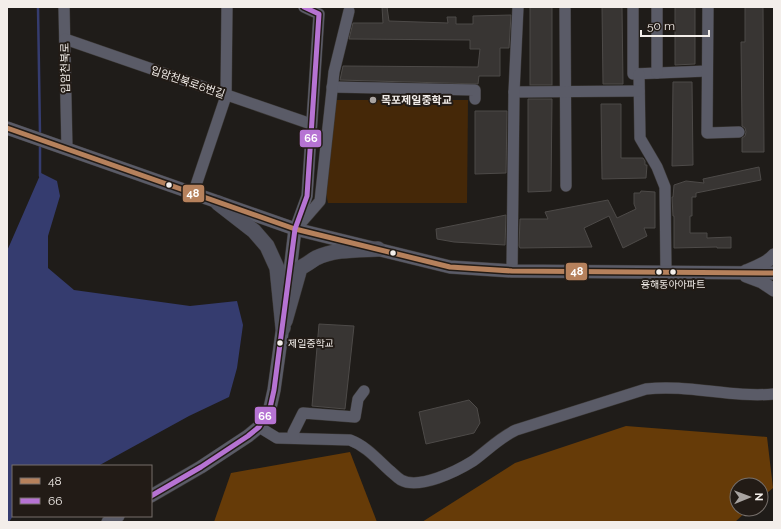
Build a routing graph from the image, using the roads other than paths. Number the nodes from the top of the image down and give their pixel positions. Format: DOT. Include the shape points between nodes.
graph roads {
  1 [pos="64,7"];
  2 [pos="226,7"];
  3 [pos="304,7"];
  4 [pos="518,7"];
  5 [pos="633,7"];
  6 [pos="657,7"];
  7 [pos="708,7"];
  8 [pos="565,9"];
  9 [pos="349,11"];
  10 [pos="65,39"];
  11 [pos="707,71"];
  12 [pos="657,73"];
  13 [pos="639,74"];
  14 [pos="332,87"];
  15 [pos="639,91"];
  16 [pos="514,92"];
  17 [pos="565,92"];
  18 [pos="226,96"];
  19 [pos="475,99"];
  20 [pos="311,124"];
  21 [pos="7,128"];
  22 [pos="739,132"];
  23 [pos="72,151"];
  24 [pos="566,186"];
  25 [pos="193,194"];
  26 [pos="218,203"];
  27 [pos="295,229"];
  28 [pos="378,249"];
  29 [pos="774,255"];
  30 [pos="512,271"];
  31 [pos="774,272"];
  32 [pos="666,273"];
  33 [pos="739,273"];
  34 [pos="774,290"];
  35 [pos="282,328"];
  36 [pos="364,391"];
  37 [pos="774,394"];
  38 [pos="259,427"];
  39 [pos="294,438"];
  40 [pos="152,495"];
  1 -- 10 [label="street, 입암천북로"];
  2 -- 18 [label="street"];
  3 -- 20 [label="street" via="319,14"];
  4 -- 16 [label="street"];
  5 -- 13 [label="street" via="633,74"];
  6 -- 12 [label="street"];
  7 -- 11 [label="street"];
  8 -- 17 [label="street"];
  9 -- 14 [label="street"];
  10 -- 18 [label="street, 입암천북로6번길"];
  10 -- 23 [label="street, 입암천북로" via="66,130"];
  11 -- 12 [label="street"];
  11 -- 22 [label="street" via="707,132"];
  12 -- 13 [label="street"];
  13 -- 15 [label="street"];
  14 -- 19 [label="street" via="475,90"];
  14 -- 27 [label="street" via="320,201"];
  15 -- 17 [label="street"];
  15 -- 32 [label="street" via="640,138 665,187"];
  16 -- 17 [label="street"];
  16 -- 30 [label="street"];
  17 -- 24 [label="street"];
  18 -- 20 [label="street, 입암천북로6번길"];
  18 -- 25 [label="street"];
  20 -- 27 [label="street" via="307,196"];
  21 -- 23 [label="street"];
  23 -- 25 [label="street"];
  25 -- 26 [label="street"];
  26 -- 27 [label="street"];
  26 -- 35 [label="main road" via="254,231 267,246 277,268"];
  27 -- 28 [label="street"];
  27 -- 35 [label="street"];
  28 -- 30 [label="street" via="450,267"];
  28 -- 35 [label="main road" via="330,254 300,268"];
  29 -- 33 [label="street" via="758,266"];
  30 -- 32 [label="street"];
  31 -- 33 [label="street"];
  32 -- 33 [label="street"];
  33 -- 34 [label="street"];
  35 -- 38 [label="street" via="270,408"];
  36 -- 39 [label="street" via="358,399 355,417 303,413 293,433"];
  37 -- 39 [label="street" via="729,394 662,387 646,389 516,430 502,437 473,461 443,476 423,482 401,480 360,443 350,440"];
  38 -- 39 [label="street" via="277,438"];
  38 -- 40 [label="street"];
}
